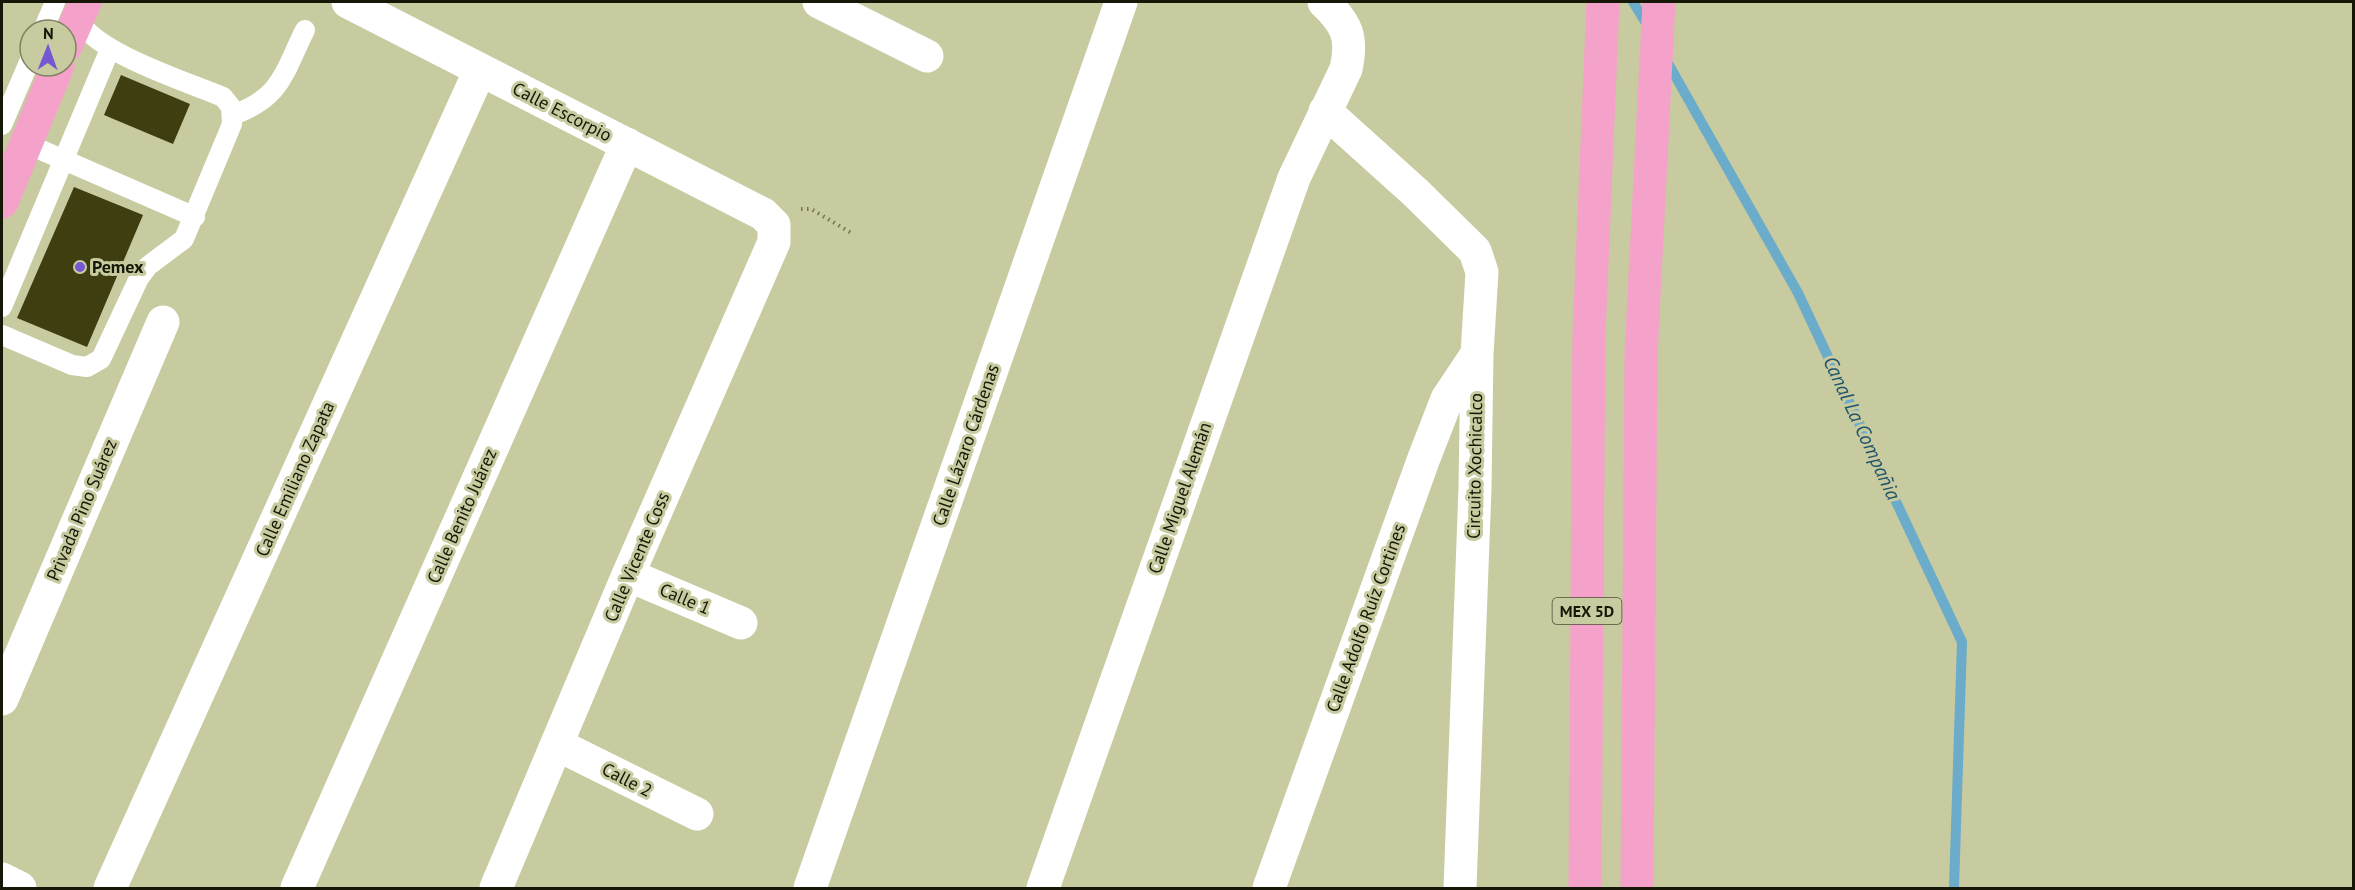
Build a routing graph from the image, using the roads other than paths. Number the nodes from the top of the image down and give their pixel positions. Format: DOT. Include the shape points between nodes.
graph roads {
  1 [pos="348,2"];
  2 [pos="819,2"];
  3 [pos="1121,2"];
  4 [pos="1324,2"];
  5 [pos="1603,2"];
  6 [pos="1659,2"];
  7 [pos="71,17"];
  8 [pos="305,30"];
  9 [pos="110,49"];
  10 [pos="927,56"];
  11 [pos="480,70"];
  12 [pos="26,78"];
  13 [pos="50,78"];
  14 [pos="1325,111"];
  15 [pos="233,115"];
  16 [pos="13,134"];
  17 [pos="627,144"];
  18 [pos="63,160"];
  19 [pos="2,202"];
  20 [pos="195,217"];
  21 [pos="774,225"];
  22 [pos="2,307"];
  23 [pos="163,321"];
  24 [pos="2,335"];
  25 [pos="1477,354"];
  26 [pos="628,575"];
  27 [pos="741,623"];
  28 [pos="2,699"];
  29 [pos="558,745"];
  30 [pos="697,814"];
  31 [pos="2,879"];
  32 [pos="20,888"];
  33 [pos="110,888"];
  34 [pos="297,888"];
  35 [pos="496,888"];
  36 [pos="810,888"];
  37 [pos="1042,888"];
  38 [pos="1269,888"];
  39 [pos="1460,888"];
  40 [pos="1585,888"];
  41 [pos="1637,888"];
  1 -- 11 [label="street, Calle Escorpio"];
  2 -- 10 [label="street"];
  3 -- 36 [label="street, Calle Lázaro Cárdenas"];
  4 -- 14 [label="street, Calle Miguel Alemán" via="1341,19 1350,51 1346,69"];
  5 -- 40 [label="highway, MEX 5D" via="1589,334"];
  6 -- 41 [label="highway, MEX 5D" via="1641,354"];
  7 -- 9 [label="lane"];
  8 -- 15 [label="lane" via="274,91 254,108"];
  9 -- 15 [label="lane" via="223,97"];
  9 -- 18 [label="lane"];
  11 -- 17 [label="street, Calle Escorpio"];
  11 -- 33 [label="street, Calle Emiliano Zapata"];
  12 -- 16 [label="lane"];
  13 -- 16 [label="highway"];
  14 -- 25 [label="street, Circuito Xochicalco" via="1475,251 1482,272"];
  14 -- 37 [label="street, Calle Miguel Alemán" via="1294,178"];
  15 -- 20 [label="lane"];
  16 -- 18 [label="lane"];
  16 -- 19 [label="highway"];
  17 -- 21 [label="street, Calle Escorpio" via="763,214"];
  17 -- 34 [label="street, Calle Benito Juárez"];
  18 -- 20 [label="lane"];
  18 -- 22 [label="lane"];
  20 -- 24 [label="lane" via="184,239 148,266 139,278 105,352 94,364 72,365"];
  21 -- 26 [label="street, Calle Vicente Coss" via="774,242"];
  23 -- 28 [label="street, Privada Pino Suárez"];
  25 -- 38 [label="street, Calle Adolfo Ruíz Cortines" via="1447,399"];
  25 -- 39 [label="street, Circuito Xochicalco"];
  26 -- 27 [label="street, Calle 1"];
  26 -- 29 [label="street, Calle Vicente Coss"];
  29 -- 30 [label="street, Calle 2"];
  29 -- 35 [label="street, Calle Vicente Coss"];
  31 -- 32 [label="street"];
}
